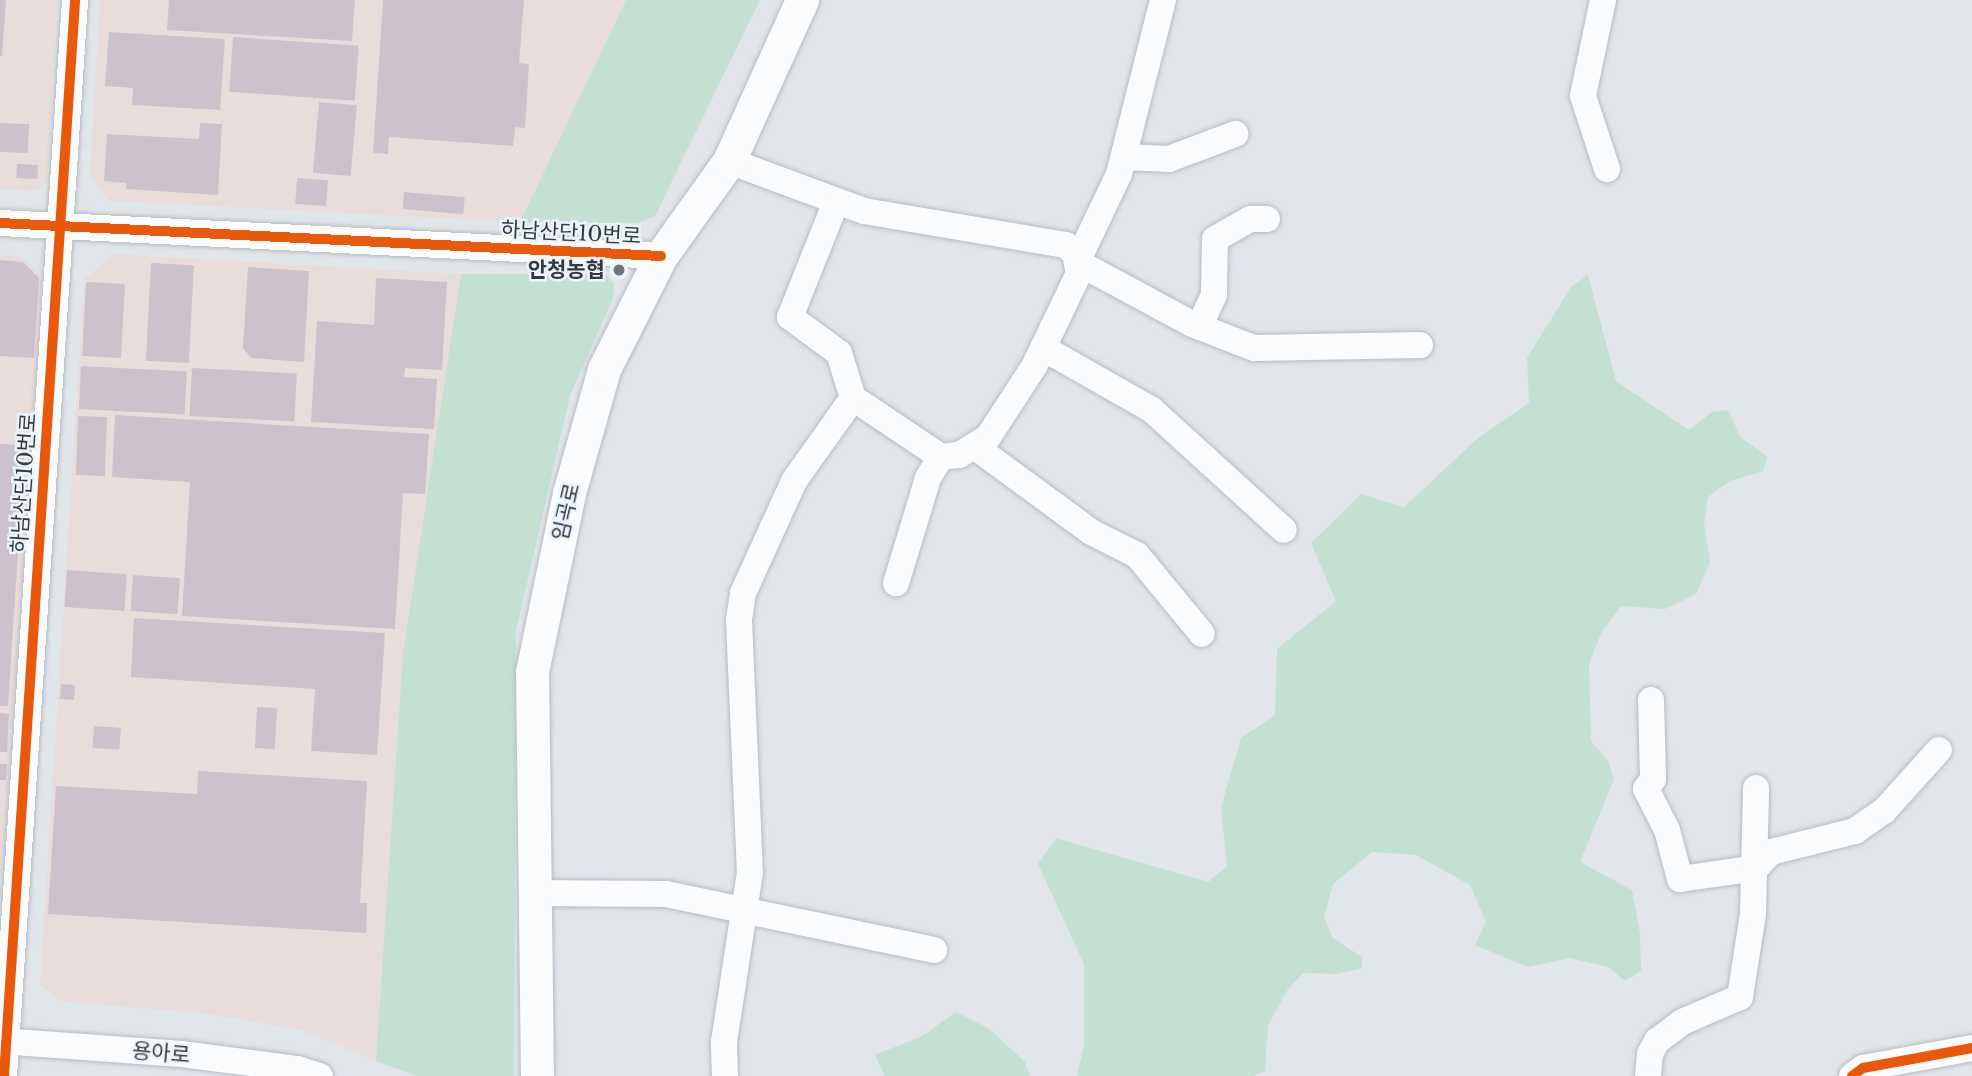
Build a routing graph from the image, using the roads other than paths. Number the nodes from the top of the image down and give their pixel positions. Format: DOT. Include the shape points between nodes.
graph roads {
  1 [pos="75,0"];
  2 [pos="802,0"];
  3 [pos="1163,0"];
  4 [pos="1603,0"];
  5 [pos="1235,134"];
  6 [pos="1124,157"];
  7 [pos="729,161"];
  8 [pos="1607,169"];
  9 [pos="836,202"];
  10 [pos="1267,219"];
  11 [pos="0,223"];
  12 [pos="61,227"];
  13 [pos="661,256"];
  14 [pos="1077,262"];
  15 [pos="1199,327"];
  16 [pos="1420,345"];
  17 [pos="1043,348"];
  18 [pos="853,398"];
  19 [pos="974,446"];
  20 [pos="941,457"];
  21 [pos="1284,530"];
  22 [pos="897,583"];
  23 [pos="1202,634"];
  24 [pos="1651,700"];
  25 [pos="1939,750"];
  26 [pos="1756,788"];
  27 [pos="1756,868"];
  28 [pos="534,893"];
  29 [pos="745,912"];
  30 [pos="934,950"];
  31 [pos="3,1041"];
  32 [pos="1972,1048"];
  33 [pos="4,1076"];
  34 [pos="320,1076"];
  35 [pos="537,1076"];
  36 [pos="725,1076"];
  37 [pos="1648,1076"];
  38 [pos="1852,1076"];
  1 -- 12 [label="street, 하남산단10번로"];
  2 -- 7 [label="main road, 임곡로"];
  3 -- 6 [label="street"];
  4 -- 8 [label="street" via="1583,96"];
  5 -- 6 [label="street" via="1169,159"];
  6 -- 14 [label="street"];
  7 -- 9 [label="street"];
  7 -- 13 [label="main road, 임곡로"];
  9 -- 14 [label="street" via="864,211 1066,245"];
  9 -- 18 [label="street" via="790,317 839,353"];
  10 -- 15 [label="street" via="1250,219 1215,239 1214,295"];
  11 -- 12 [label="street"];
  12 -- 13 [label="street, 하남산단10번로"];
  12 -- 31 [label="street, 하남산단10번로"];
  13 -- 28 [label="main road, 임곡로" via="604,369 569,493 533,671"];
  14 -- 15 [label="street"];
  14 -- 17 [label="street" via="1079,273"];
  15 -- 16 [label="street" via="1254,348"];
  17 -- 19 [label="street" via="988,437"];
  17 -- 21 [label="street" via="1152,410"];
  18 -- 20 [label="street"];
  18 -- 29 [label="street" via="794,481 743,593 739,619 750,813"];
  19 -- 20 [label="street" via="959,455"];
  19 -- 23 [label="street" via="1091,532 1137,555"];
  20 -- 22 [label="street" via="928,478"];
  24 -- 27 [label="street" via="1653,779 1646,789 1667,830 1680,879"];
  25 -- 27 [label="street" via="1870,823 1843,835 1771,852"];
  26 -- 27 [label="street" via="1751,836"];
  27 -- 37 [label="street" via="1740,997 1682,1022 1657,1041 1650,1054"];
  28 -- 29 [label="street" via="666,894"];
  28 -- 35 [label="main road, 임곡로"];
  29 -- 30 [label="street"];
  29 -- 36 [label="street" via="724,1042"];
  31 -- 33 [label="street, 하남산단10번로"];
  31 -- 34 [label="street, 용아로" via="182,1054"];
  32 -- 38 [label="street" via="1863,1068"];
}
